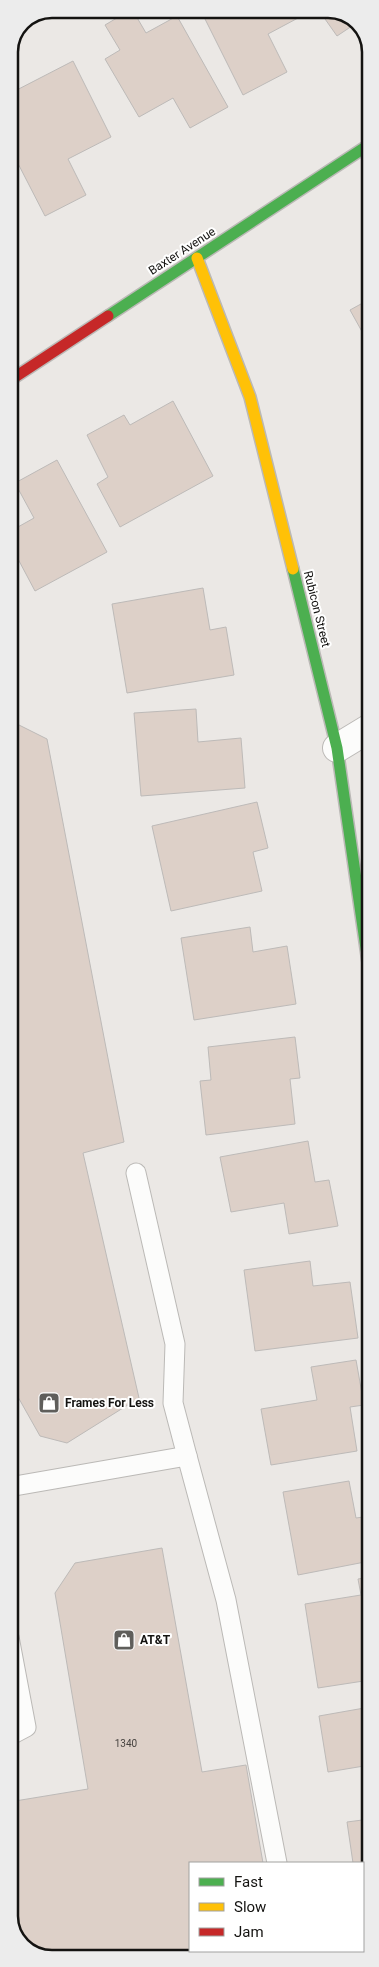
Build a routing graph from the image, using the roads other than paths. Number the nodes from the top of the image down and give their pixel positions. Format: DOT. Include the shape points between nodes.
graph roads {
  1 [pos="361,150"];
  2 [pos="197,258"];
  3 [pos="17,376"];
  4 [pos="361,733"];
  5 [pos="337,748"];
  6 [pos="361,917"];
  7 [pos="136,1173"];
  8 [pos="186,1456"];
  9 [pos="18,1485"];
  10 [pos="18,1684"];
  11 [pos="18,1731"];
  12 [pos="277,1862"];
  1 -- 2 [label="street, Baxter Avenue"];
  2 -- 3 [label="street, Baxter Avenue"];
  2 -- 5 [label="street, Rubicon Street" via="250,398"];
  4 -- 5 [label="street"];
  5 -- 6 [label="street, Rubicon Street"];
  7 -- 8 [label="lane" via="175,1344 173,1403"];
  8 -- 9 [label="lane"];
  8 -- 12 [label="lane" via="226,1600"];
  10 -- 11 [label="lane" via="26,1727"];
}
